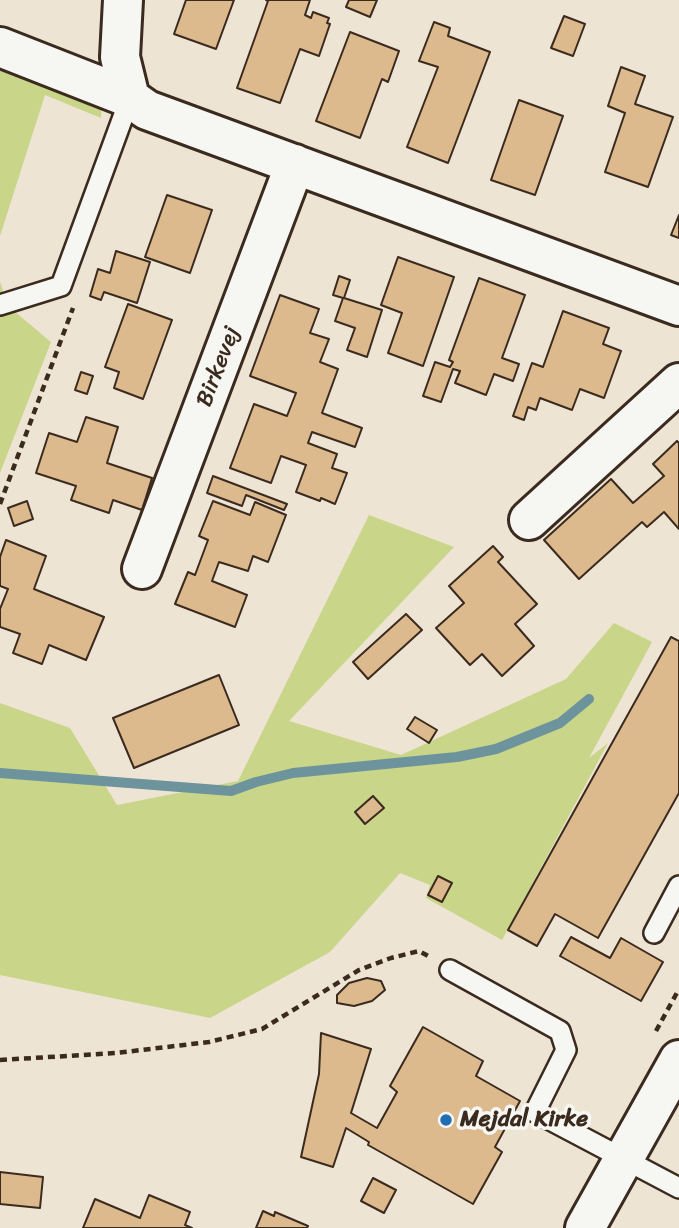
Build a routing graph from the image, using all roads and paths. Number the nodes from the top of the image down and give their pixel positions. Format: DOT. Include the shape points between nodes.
graph roads {
  1 [pos="123,0"];
  2 [pos="0,47"];
  3 [pos="130,98"];
  4 [pos="295,164"];
  5 [pos="0,305"];
  6 [pos="679,306"];
  7 [pos="679,383"];
  8 [pos="528,520"];
  9 [pos="142,569"];
  10 [pos="679,886"];
  11 [pos="654,933"];
  12 [pos="450,970"];
  13 [pos="0,1060"];
  14 [pos="679,1060"];
  15 [pos="623,1159"];
  16 [pos="679,1188"];
  17 [pos="585,1228"];
  1 -- 3 [label="street" via="120,57"];
  2 -- 3 [label="street"];
  3 -- 4 [label="street" via="147,110"];
  3 -- 5 [label="lane" via="61,286"];
  4 -- 6 [label="street"];
  4 -- 9 [label="street, Birkevej"];
  7 -- 8 [label="street"];
  10 -- 11 [label="lane"];
  12 -- 13 [label="path" via="419,951 359,970 262,1029 209,1042"];
  12 -- 15 [label="lane" via="560,1031 566,1050 535,1112"];
  14 -- 15 [label="street"];
  15 -- 16 [label="lane"];
  15 -- 17 [label="street"];
}
